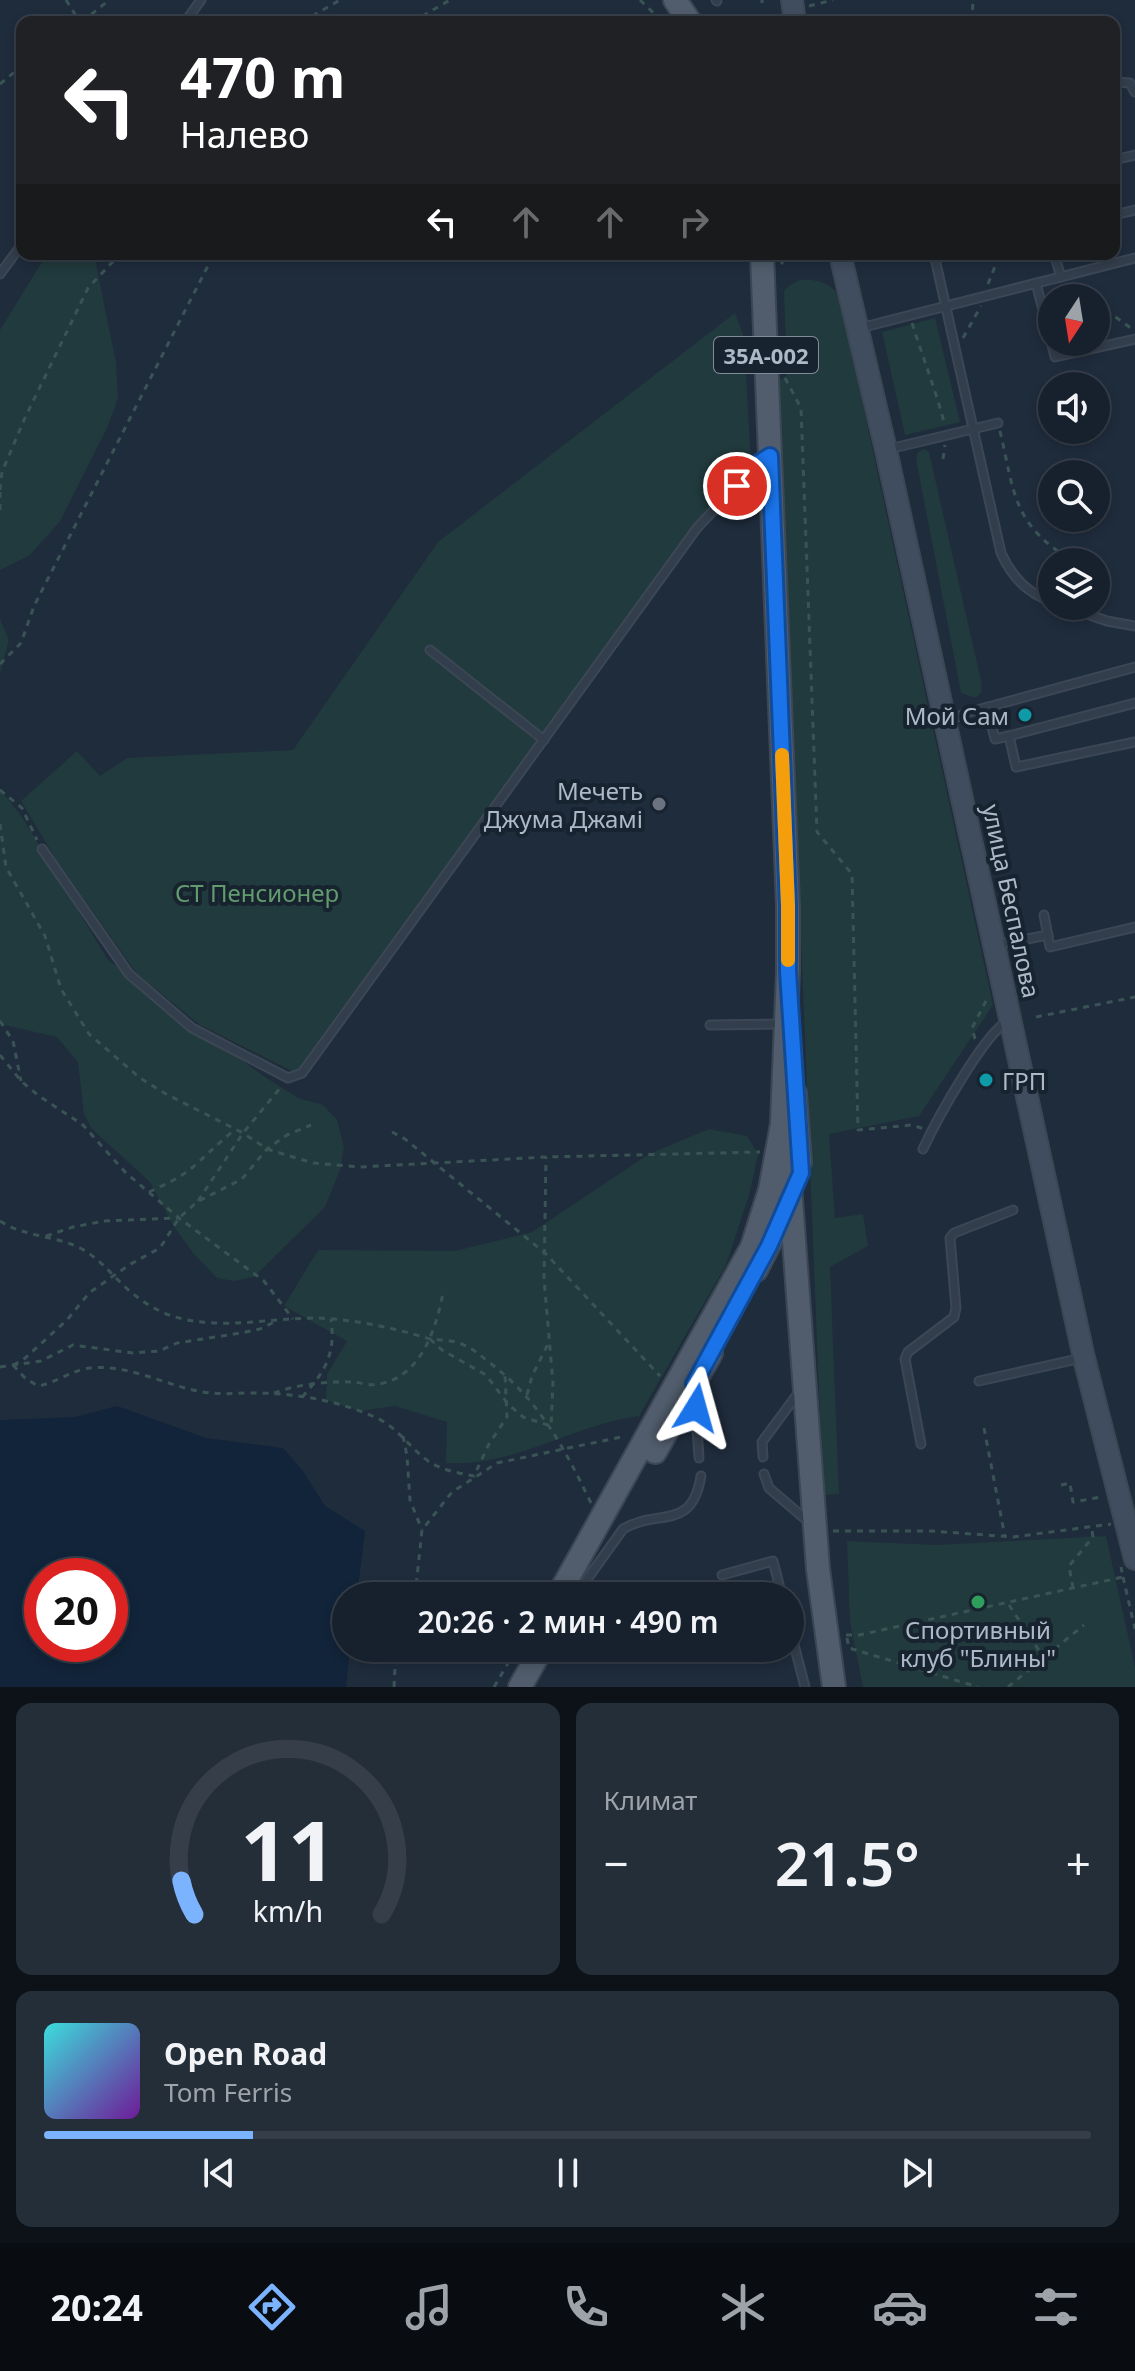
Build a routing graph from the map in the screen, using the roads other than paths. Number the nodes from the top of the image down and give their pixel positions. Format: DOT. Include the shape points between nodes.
graph roads {
  1 [pos="1120,80"];
  2 [pos="1135,92"];
  3 [pos="16,252"];
  4 [pos="1135,258"];
  5 [pos="762,260"];
  6 [pos="841,260"];
  7 [pos="935,260"];
  8 [pos="1057,260"];
  9 [pos="0,274"];
  10 [pos="1064,276"];
  11 [pos="1036,283"];
  12 [pos="946,306"];
  13 [pos="858,328"];
  14 [pos="1135,339"];
  15 [pos="998,423"];
  16 [pos="973,429"];
  17 [pos="886,450"];
  18 [pos="770,456"];
  19 [pos="1038,595"];
  20 [pos="1104,620"];
  21 [pos="1135,626"];
  22 [pos="430,650"];
  23 [pos="1135,667"];
  24 [pos="1135,703"];
  25 [pos="987,707"];
  26 [pos="946,722"];
  27 [pos="1009,736"];
  28 [pos="544,740"];
  29 [pos="1135,742"];
  30 [pos="42,849"];
  31 [pos="1044,915"];
  32 [pos="1135,927"];
  33 [pos="1048,935"];
  34 [pos="995,945"];
  35 [pos="788,971"];
  36 [pos="1011,1019"];
  37 [pos="786,1024"];
  38 [pos="710,1025"];
  39 [pos="784,1092"];
  40 [pos="923,1149"];
  41 [pos="801,1173"];
  42 [pos="791,1200"];
  43 [pos="1013,1210"];
  44 [pos="1084,1358"];
  45 [pos="979,1381"];
  46 [pos="805,1383"];
  47 [pos="694,1384"];
  48 [pos="921,1444"];
  49 [pos="763,1457"];
  50 [pos="699,1458"];
  51 [pos="764,1474"];
  52 [pos="701,1476"];
  53 [pos="1122,1509"];
  54 [pos="824,1529"];
  55 [pos="1127,1561"];
  56 [pos="722,1575"];
  57 [pos="566,1582"];
  58 [pos="582,1582"];
  59 [pos="584,1582"];
  60 [pos="778,1582"];
  61 [pos="521,1662"];
  62 [pos="534,1662"];
  63 [pos="799,1662"];
  64 [pos="508,1687"];
  65 [pos="520,1687"];
  66 [pos="805,1687"];
  67 [pos="834,1687"];
  1 -- 2 [label="lane" via="1130,83"];
  3 -- 9 [label="lane"];
  4 -- 10 [label="lane"];
  5 -- 18 [label="main road, 35А-002"];
  6 -- 13 [label="main road, улица Беспалова"];
  7 -- 12 [label="lane"];
  8 -- 10 [label="lane"];
  10 -- 11 [label="lane"];
  11 -- 12 [label="lane"];
  11 -- 14 [label="lane" via="1055,357"];
  12 -- 13 [label="lane"];
  12 -- 16 [label="lane"];
  13 -- 17 [label="main road, улица Беспалова"];
  15 -- 16 [label="lane"];
  16 -- 17 [label="lane"];
  16 -- 19 [label="lane" via="1001,553 1024,588"];
  17 -- 26 [label="main road, улица Беспалова"];
  18 -- 28 [label="lane" via="697,528"];
  18 -- 35 [label="main road, 35А-002"];
  20 -- 21 [label="lane"];
  22 -- 28 [label="lane"];
  23 -- 25 [label="lane"];
  24 -- 27 [label="lane"];
  25 -- 26 [label="lane"];
  25 -- 27 [label="lane" via="995,739"];
  26 -- 34 [label="main road, улица Беспалова"];
  27 -- 29 [label="lane" via="1016,767"];
  28 -- 30 [label="lane" via="302,1073 288,1078 192,1028 129,974"];
  31 -- 33 [label="lane"];
  32 -- 33 [label="lane" via="1050,947"];
  33 -- 34 [label="lane"];
  34 -- 36 [label="main road, улица Беспалова"];
  35 -- 37 [label="main road, 35А-002"];
  35 -- 41 [label="main road, 35А-002"];
  36 -- 40 [label="lane" via="999,1025 978,1054"];
  36 -- 44 [label="main road, улица Беспалова"];
  37 -- 38 [label="lane"];
  37 -- 39 [label="main road, 35А-002"];
  39 -- 42 [label="main road"];
  39 -- 57 [label="main road, 35А-002" via="770,1190 752,1247"];
  41 -- 42 [label="main road"];
  41 -- 46 [label="main road"];
  42 -- 46 [label="main road"];
  42 -- 47 [label="main road"];
  43 -- 48 [label="lane" via="950,1238 954,1317 905,1359"];
  44 -- 45 [label="lane"];
  44 -- 53 [label="main road, улица Беспалова"];
  46 -- 49 [label="lane" via="762,1442"];
  46 -- 54 [label="main road"];
  47 -- 50 [label="lane"];
  47 -- 58 [label="main road"];
  51 -- 54 [label="lane" via="769,1488"];
  52 -- 59 [label="lane" via="698,1495 688,1508 623,1529"];
  53 -- 55 [label="main road, улица Беспалова"];
  54 -- 67 [label="main road" via="818,1569"];
  56 -- 60 [label="lane" via="773,1561"];
  61 -- 64 [label="main road"];
  62 -- 65 [label="main road"];
  63 -- 66 [label="lane"];
}
